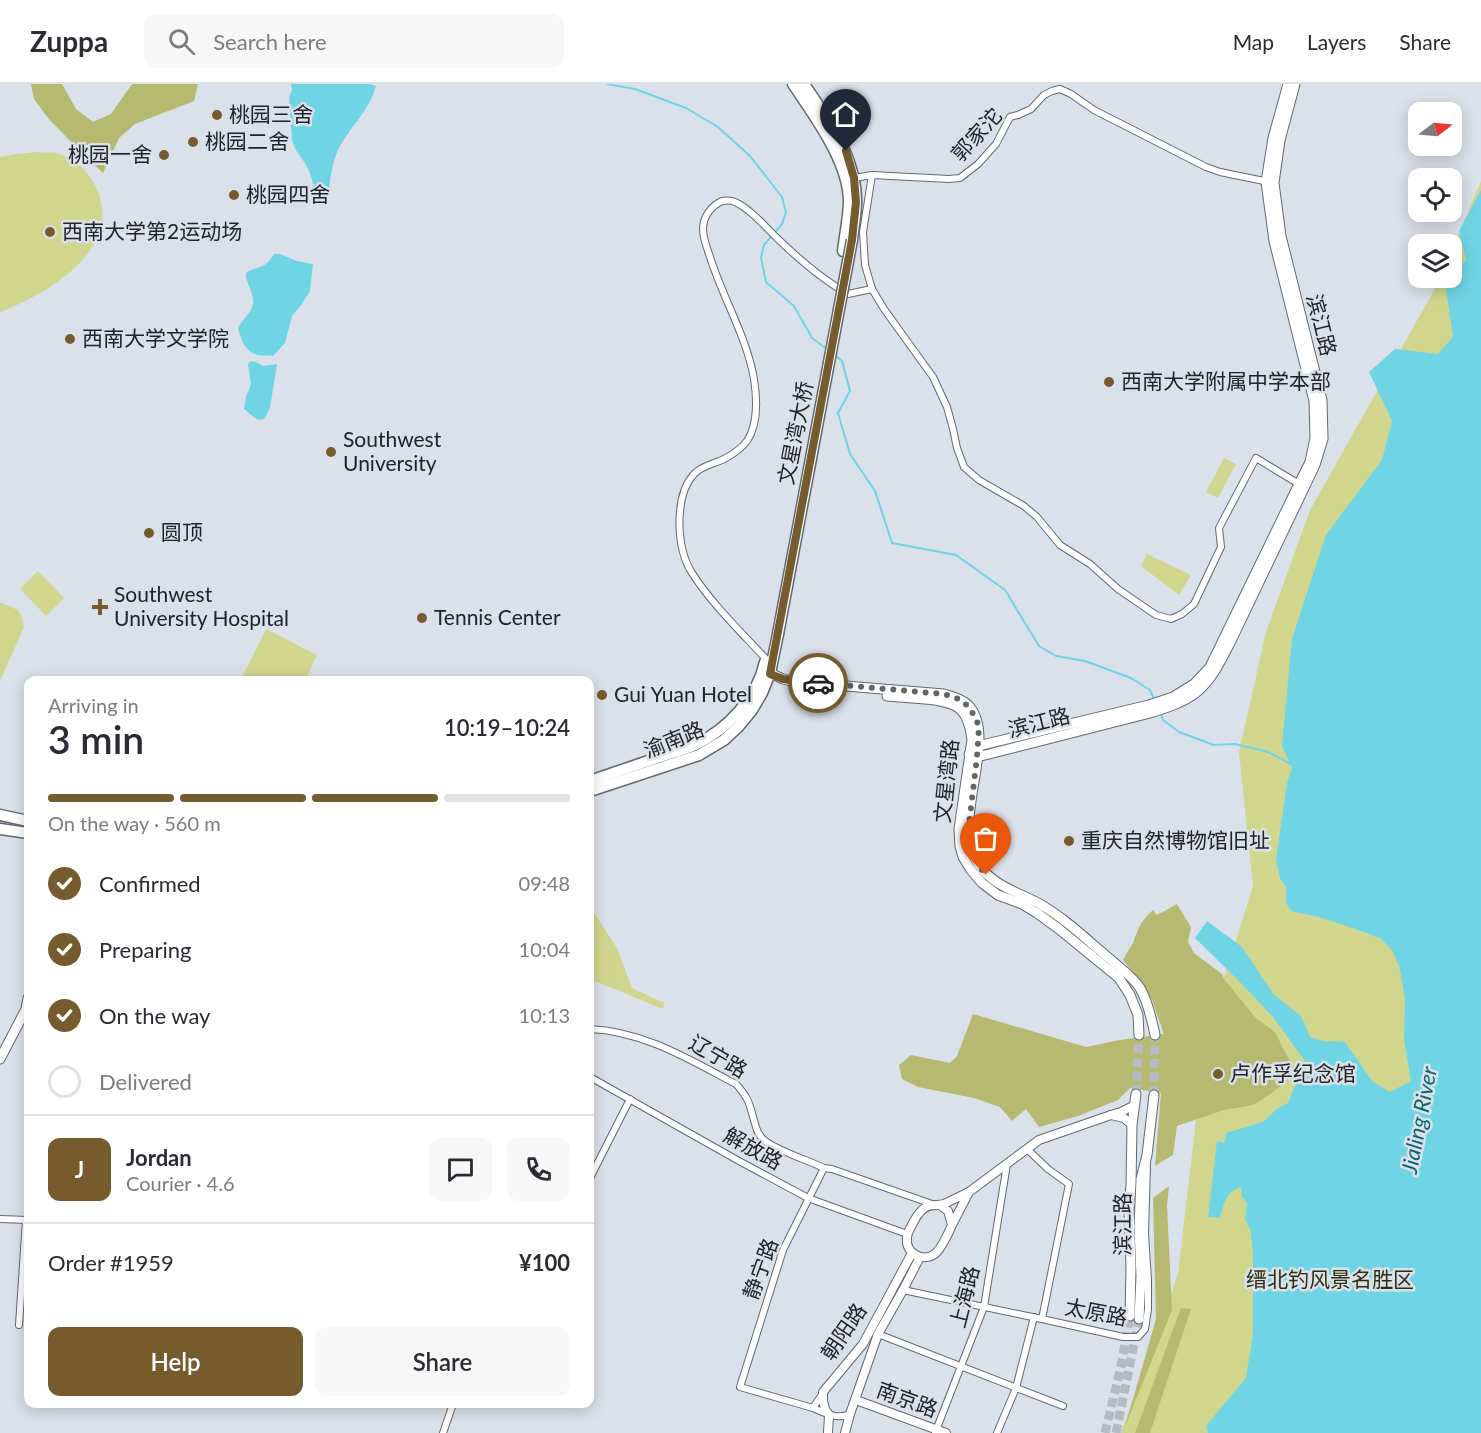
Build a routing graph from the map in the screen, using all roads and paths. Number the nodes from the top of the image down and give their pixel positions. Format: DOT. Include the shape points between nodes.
graph roads {
  1 [pos="793,84"];
  2 [pos="804,84"];
  3 [pos="1288,84"];
  4 [pos="1295,84"];
  5 [pos="872,174"];
  6 [pos="854,178"];
  7 [pos="1270,182"];
  8 [pos="872,289"];
  9 [pos="1299,484"];
  10 [pos="775,633"];
  11 [pos="766,660"];
  12 [pos="1212,669"];
  13 [pos="767,677"];
  14 [pos="1089,724"];
  15 [pos="978,746"];
  16 [pos="973,755"];
  17 [pos="594,780"];
  18 [pos="594,790"];
  19 [pos="0,815"];
  20 [pos="24,819"];
  21 [pos="0,829"];
  22 [pos="24,832"];
  23 [pos="24,1013"];
  24 [pos="594,1029"];
  25 [pos="1139,1035"];
  26 [pos="1155,1035"];
  27 [pos="0,1059"];
  28 [pos="594,1079"];
  29 [pos="1136,1094"];
  30 [pos="1154,1095"];
  31 [pos="630,1099"];
  32 [pos="1135,1105"];
  33 [pos="1111,1115"];
  34 [pos="1132,1125"];
  35 [pos="1027,1149"];
  36 [pos="1147,1155"];
  37 [pos="1007,1164"];
  38 [pos="824,1168"];
  39 [pos="594,1170"];
  40 [pos="969,1192"];
  41 [pos="808,1198"];
  42 [pos="936,1205"];
  43 [pos="0,1219"];
  44 [pos="24,1220"];
  45 [pos="952,1225"];
  46 [pos="907,1234"];
  47 [pos="912,1252"];
  48 [pos="920,1257"];
  49 [pos="24,1259"];
  50 [pos="903,1290"];
  51 [pos="984,1307"];
  52 [pos="1038,1318"];
  53 [pos="19,1325"];
  54 [pos="878,1334"];
  55 [pos="961,1367"];
  56 [pos="1016,1389"];
  57 [pos="823,1392"];
  58 [pos="856,1400"];
  59 [pos="1063,1406"];
  60 [pos="452,1408"];
  61 [pos="813,1408"];
  62 [pos="850,1414"];
  63 [pos="829,1415"];
  64 [pos="935,1431"];
  65 [pos="443,1433"];
  66 [pos="830,1433"];
  67 [pos="840,1433"];
  68 [pos="845,1433"];
  69 [pos="946,1433"];
  70 [pos="997,1433"];
  1 -- 10 [label="highway, 文星湾大桥" via="837,155 849,203"];
  2 -- 6 [label="highway, 文星湾大桥" via="846,151"];
  3 -- 7 [label="main road, 滨江路" via="1273,138"];
  4 -- 7 [label="main road, 滨江路"];
  5 -- 6 [label="street, 郭家沱"];
  5 -- 7 [label="street, 郭家沱" via="960,178 996,144 1010,117 1031,109 1044,95 1060,89 1206,167"];
  5 -- 8 [label="street" via="863,232 865,265"];
  6 -- 10 [label="highway, 文星湾大桥, bridge" via="852,240"];
  7 -- 9 [label="main road, 滨江路" via="1274,241 1314,401 1315,438 1310,462"];
  7 -- 12 [label="main road, 滨江路" via="1322,400 1323,439 1315,465 1230,643"];
  8 -- 9 [label="street" via="933,377 947,407 964,467 1024,506 1060,545 1156,615 1170,619 1194,604 1221,547 1219,528 1256,458"];
  8 -- 11 [label="street" via="848,294 829,283 737,203 720,202 707,213 704,238 749,360 755,416 753,429 741,448 700,469 683,492 679,525 682,548 691,572"];
  9 -- 12 [label="main road, 滨江路"];
  10 -- 11 [label="highway, 渝南路"];
  10 -- 13 [label="highway, 渝南路"];
  11 -- 13 [label="highway, 渝南路"];
  12 -- 14 [label="main road, 滨江路" via="1173,697"];
  13 -- 15 [label="main road, 文星湾路" via="951,696 968,706 976,718"];
  13 -- 16 [label="main road, 文星湾路" via="789,687 951,704 964,714 970,726"];
  13 -- 17 [label="highway, 渝南路" via="732,719 696,745"];
  13 -- 18 [label="highway, 渝南路" via="752,710 724,740 699,755"];
  14 -- 15 [label="main road, 滨江路"];
  14 -- 16 [label="main road, 滨江路"];
  15 -- 16 [label="main road, 文星湾路"];
  16 -- 25 [label="main road, 文星湾路" via="959,829 963,857 982,883 998,896 1038,913 1119,978 1138,1015"];
  16 -- 26 [label="main road, 文星湾路" via="968,838 978,864 1000,885 1064,920 1125,972 1140,988"];
  19 -- 20 [label="highway"];
  21 -- 22 [label="highway"];
  23 -- 27 [label="main road"];
  24 -- 38 [label="street, 辽宁路" via="654,1042 736,1084 751,1104 756,1129 763,1139"];
  28 -- 31 [label="street, 解放路"];
  29 -- 32 [label="main road, 滨江路"];
  30 -- 36 [label="main road, 滨江路"];
  31 -- 39 [label="street"];
  31 -- 41 [label="street, 解放路"];
  32 -- 33 [label="street"];
  32 -- 34 [label="main road, 滨江路"];
  33 -- 34 [label="street"];
  33 -- 35 [label="street" via="1039,1140"];
  34 -- 36 [label="main road, 滨江路" via="1129,1208 1134,1318 1141,1277 1141,1179"];
  35 -- 37 [label="street"];
  35 -- 52 [label="street" via="1069,1184"];
  36 -- 52 [label="street, 太原路" via="1145,1329 1138,1337 1123,1337"];
  37 -- 40 [label="street"];
  37 -- 51 [label="street, 上海路"];
  38 -- 41 [label="street, 静宁路"];
  38 -- 42 [label="street, 辽宁路"];
  40 -- 42 [label="street"];
  40 -- 45 [label="street"];
  41 -- 46 [label="street, 解放路"];
  41 -- 61 [label="street, 静宁路" via="783,1250 740,1387"];
  42 -- 45 [label="street" via="948,1211"];
  42 -- 46 [label="street" via="921,1210"];
  43 -- 44 [label="street"];
  45 -- 48 [label="street" via="935,1254"];
  46 -- 47 [label="street"];
  47 -- 48 [label="street"];
  47 -- 57 [label="street, 朝阳路" via="863,1344"];
  48 -- 50 [label="street"];
  49 -- 53 [label="street"];
  50 -- 51 [label="street, 太原路"];
  50 -- 54 [label="street"];
  51 -- 52 [label="street, 太原路"];
  51 -- 55 [label="street, 上海路"];
  52 -- 56 [label="street"];
  54 -- 55 [label="street"];
  54 -- 58 [label="street"];
  55 -- 56 [label="street"];
  55 -- 64 [label="street, 上海路"];
  56 -- 59 [label="street"];
  56 -- 70 [label="street"];
  57 -- 61 [label="street"];
  57 -- 63 [label="street, 朝阳路"];
  58 -- 62 [label="street"];
  58 -- 64 [label="street, 南京路"];
  60 -- 65 [label="street"];
  61 -- 63 [label="street"];
  62 -- 63 [label="street"];
  62 -- 68 [label="street"];
  63 -- 66 [label="street, 朝阳路"];
  64 -- 69 [label="street, 南京路"];
  66 -- 67 [label="street"];
}
